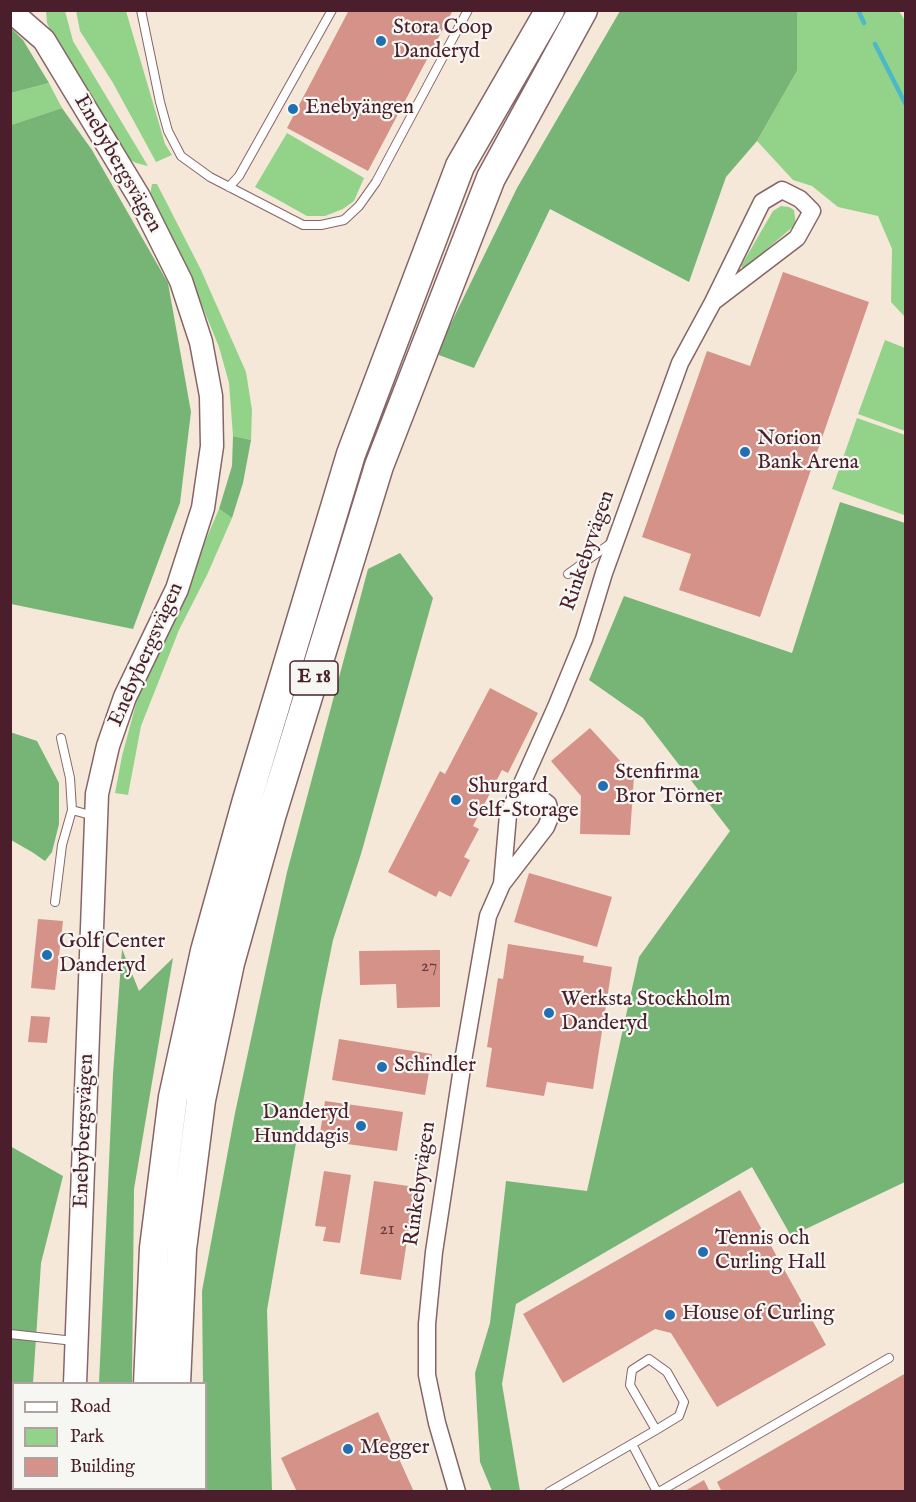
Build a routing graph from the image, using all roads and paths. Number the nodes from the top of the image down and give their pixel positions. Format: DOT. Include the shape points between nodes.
graph roads {
  1 [pos="38,10"];
  2 [pos="141,10"];
  3 [pos="332,10"];
  4 [pos="468,10"];
  5 [pos="550,10"];
  6 [pos="583,10"];
  7 [pos="16,12"];
  8 [pos="44,40"];
  9 [pos="229,187"];
  10 [pos="713,302"];
  11 [pos="616,539"];
  12 [pos="568,574"];
  13 [pos="61,738"];
  14 [pos="72,810"];
  15 [pos="508,815"];
  16 [pos="95,816"];
  17 [pos="502,885"];
  18 [pos="55,902"];
  19 [pos="10,1334"];
  20 [pos="78,1341"];
  21 [pos="889,1358"];
  22 [pos="75,1382"];
  23 [pos="148,1382"];
  24 [pos="176,1382"];
  25 [pos="656,1430"];
  26 [pos="632,1444"];
  27 [pos="457,1491"];
  28 [pos="549,1491"];
  29 [pos="660,1491"];
  1 -- 8 [label="main road, Enebybergsvägen"];
  2 -- 9 [label="lane" via="168,132 181,156"];
  3 -- 9 [label="lane" via="239,176"];
  4 -- 9 [label="lane" via="376,182 344,220 303,225"];
  5 -- 23 [label="highway, E 18" via="460,166 351,454 248,800 205,951 173,1097 154,1248"];
  6 -- 24 [label="highway, E 18" via="491,178 384,455 271,817 230,963 201,1100 182,1249"];
  7 -- 8 [label="main road, Enebybergsvägen"];
  8 -- 16 [label="main road, Enebybergsvägen" via="139,197 181,281 201,342 211,396 212,446 203,508 177,590 125,697 108,746"];
  10 -- 10 [label="street, Rinkebyvägen" via="810,226 812,211 801,199 782,190 762,202"];
  10 -- 11 [label="street, Rinkebyvägen" via="680,363"];
  11 -- 12 [label="lane"];
  11 -- 15 [label="street, Rinkebyvägen" via="584,639"];
  13 -- 14 [label="lane" via="70,777"];
  14 -- 16 [label="lane"];
  14 -- 18 [label="lane" via="62,845"];
  15 -- 17 [label="street, Rinkebyvägen"];
  15 -- 17 [label="street, Rinkebyvägen" via="523,799 531,797 544,799 551,815"];
  16 -- 20 [label="main road, Enebybergsvägen"];
  17 -- 27 [label="street, Rinkebyvägen" via="488,916 466,1043 427,1324 427,1375"];
  19 -- 20 [label="lane"];
  20 -- 22 [label="main road, Enebybergsvägen"];
  21 -- 29 [label="lane"];
  25 -- 25 [label="lane" via="679,1416 684,1402 667,1372 649,1359 632,1370 630,1385"];
  25 -- 26 [label="lane"];
  26 -- 28 [label="lane"];
  26 -- 29 [label="lane"];
}
